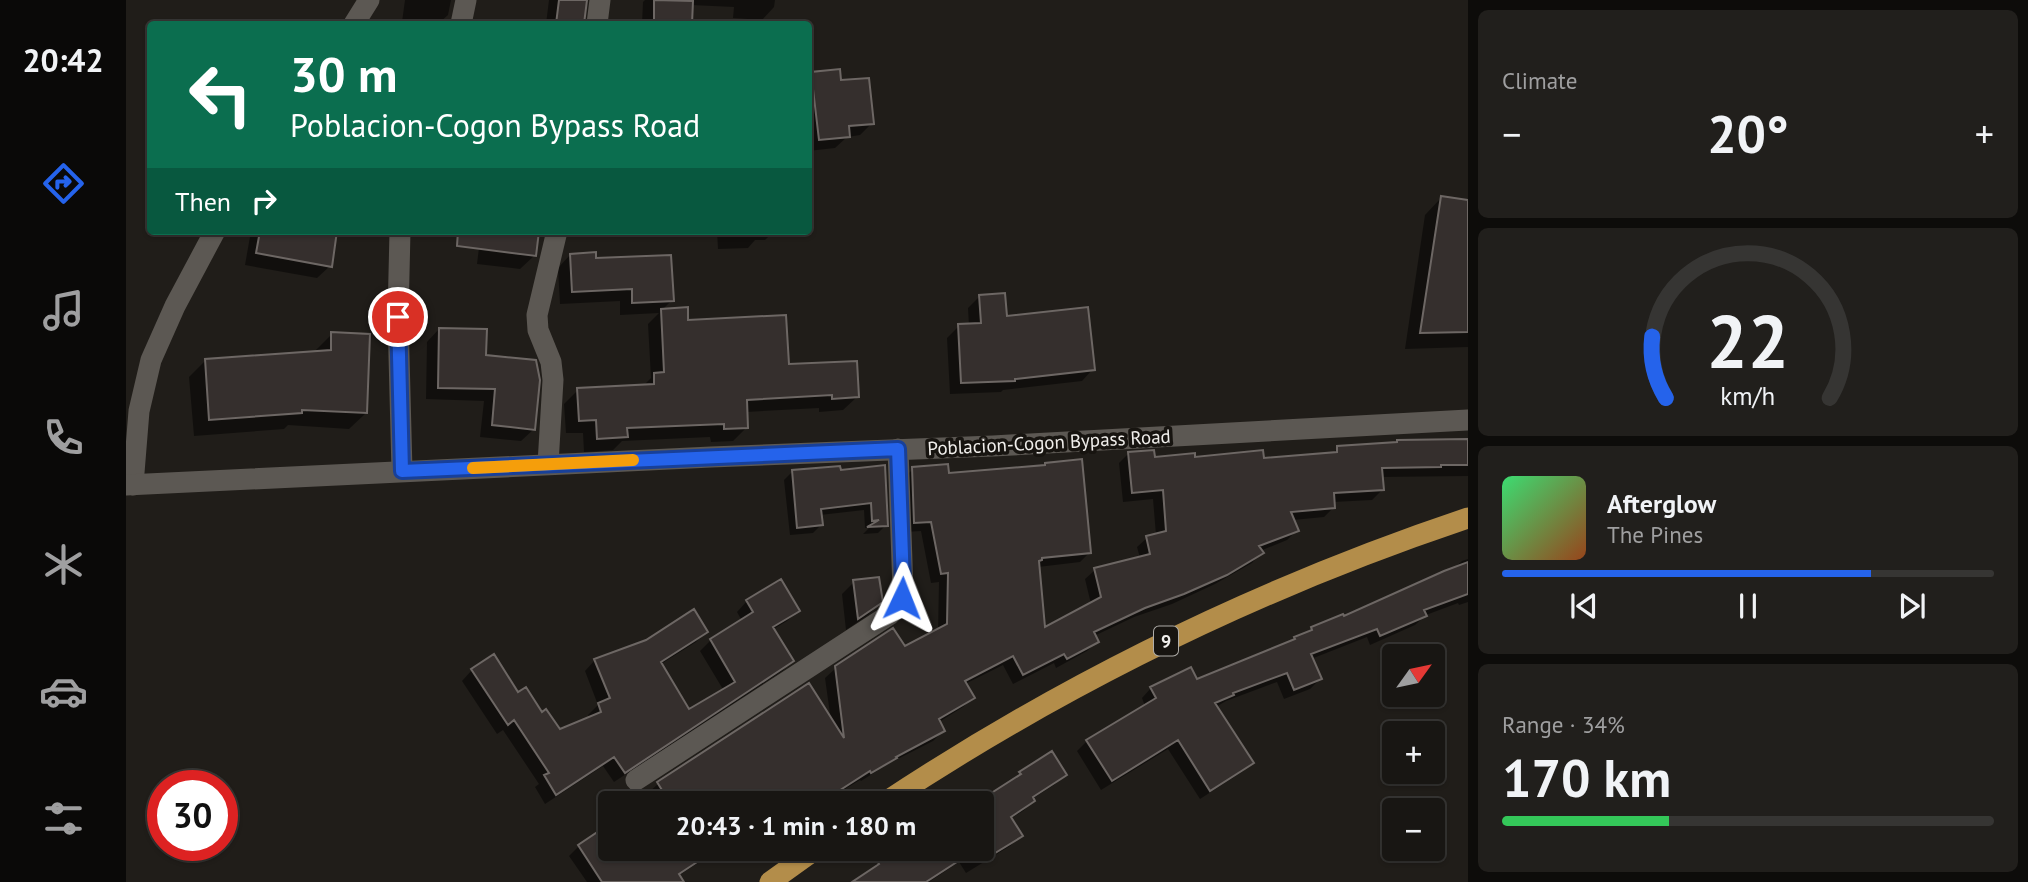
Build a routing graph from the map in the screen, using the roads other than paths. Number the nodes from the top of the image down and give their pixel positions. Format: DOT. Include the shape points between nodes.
graph roads {
  1 [pos="369,0"];
  2 [pos="466,0"];
  3 [pos="600,0"];
  4 [pos="356,21"];
  5 [pos="462,21"];
  6 [pos="597,21"];
  7 [pos="213,235"];
  8 [pos="401,235"];
  9 [pos="557,235"];
  10 [pos="1468,420"];
  11 [pos="898,449"];
  12 [pos="548,464"];
  13 [pos="402,471"];
  14 [pos="129,485"];
  15 [pos="1468,518"];
  16 [pos="636,780"];
  17 [pos="903,791"];
  18 [pos="799,861"];
  19 [pos="770,882"];
  1 -- 4 [label="main road"];
  2 -- 5 [label="main road"];
  3 -- 6 [label="main road"];
  7 -- 14 [label="main road" via="150,360"];
  8 -- 13 [label="main road"];
  9 -- 12 [label="main road" via="537,315 553,380"];
  10 -- 11 [label="main road, Poblacion-Cogon Bypass Road"];
  11 -- 12 [label="main road, Poblacion-Cogon Bypass Road"];
  11 -- 16 [label="main road" via="903,582 898,606"];
  12 -- 13 [label="main road, Poblacion-Cogon Bypass Road"];
  13 -- 14 [label="main road, Poblacion-Cogon Bypass Road"];
  15 -- 17 [label="highway, 9" via="1302,580 1166,641 1055,698"];
  18 -- 19 [label="highway"];
}
